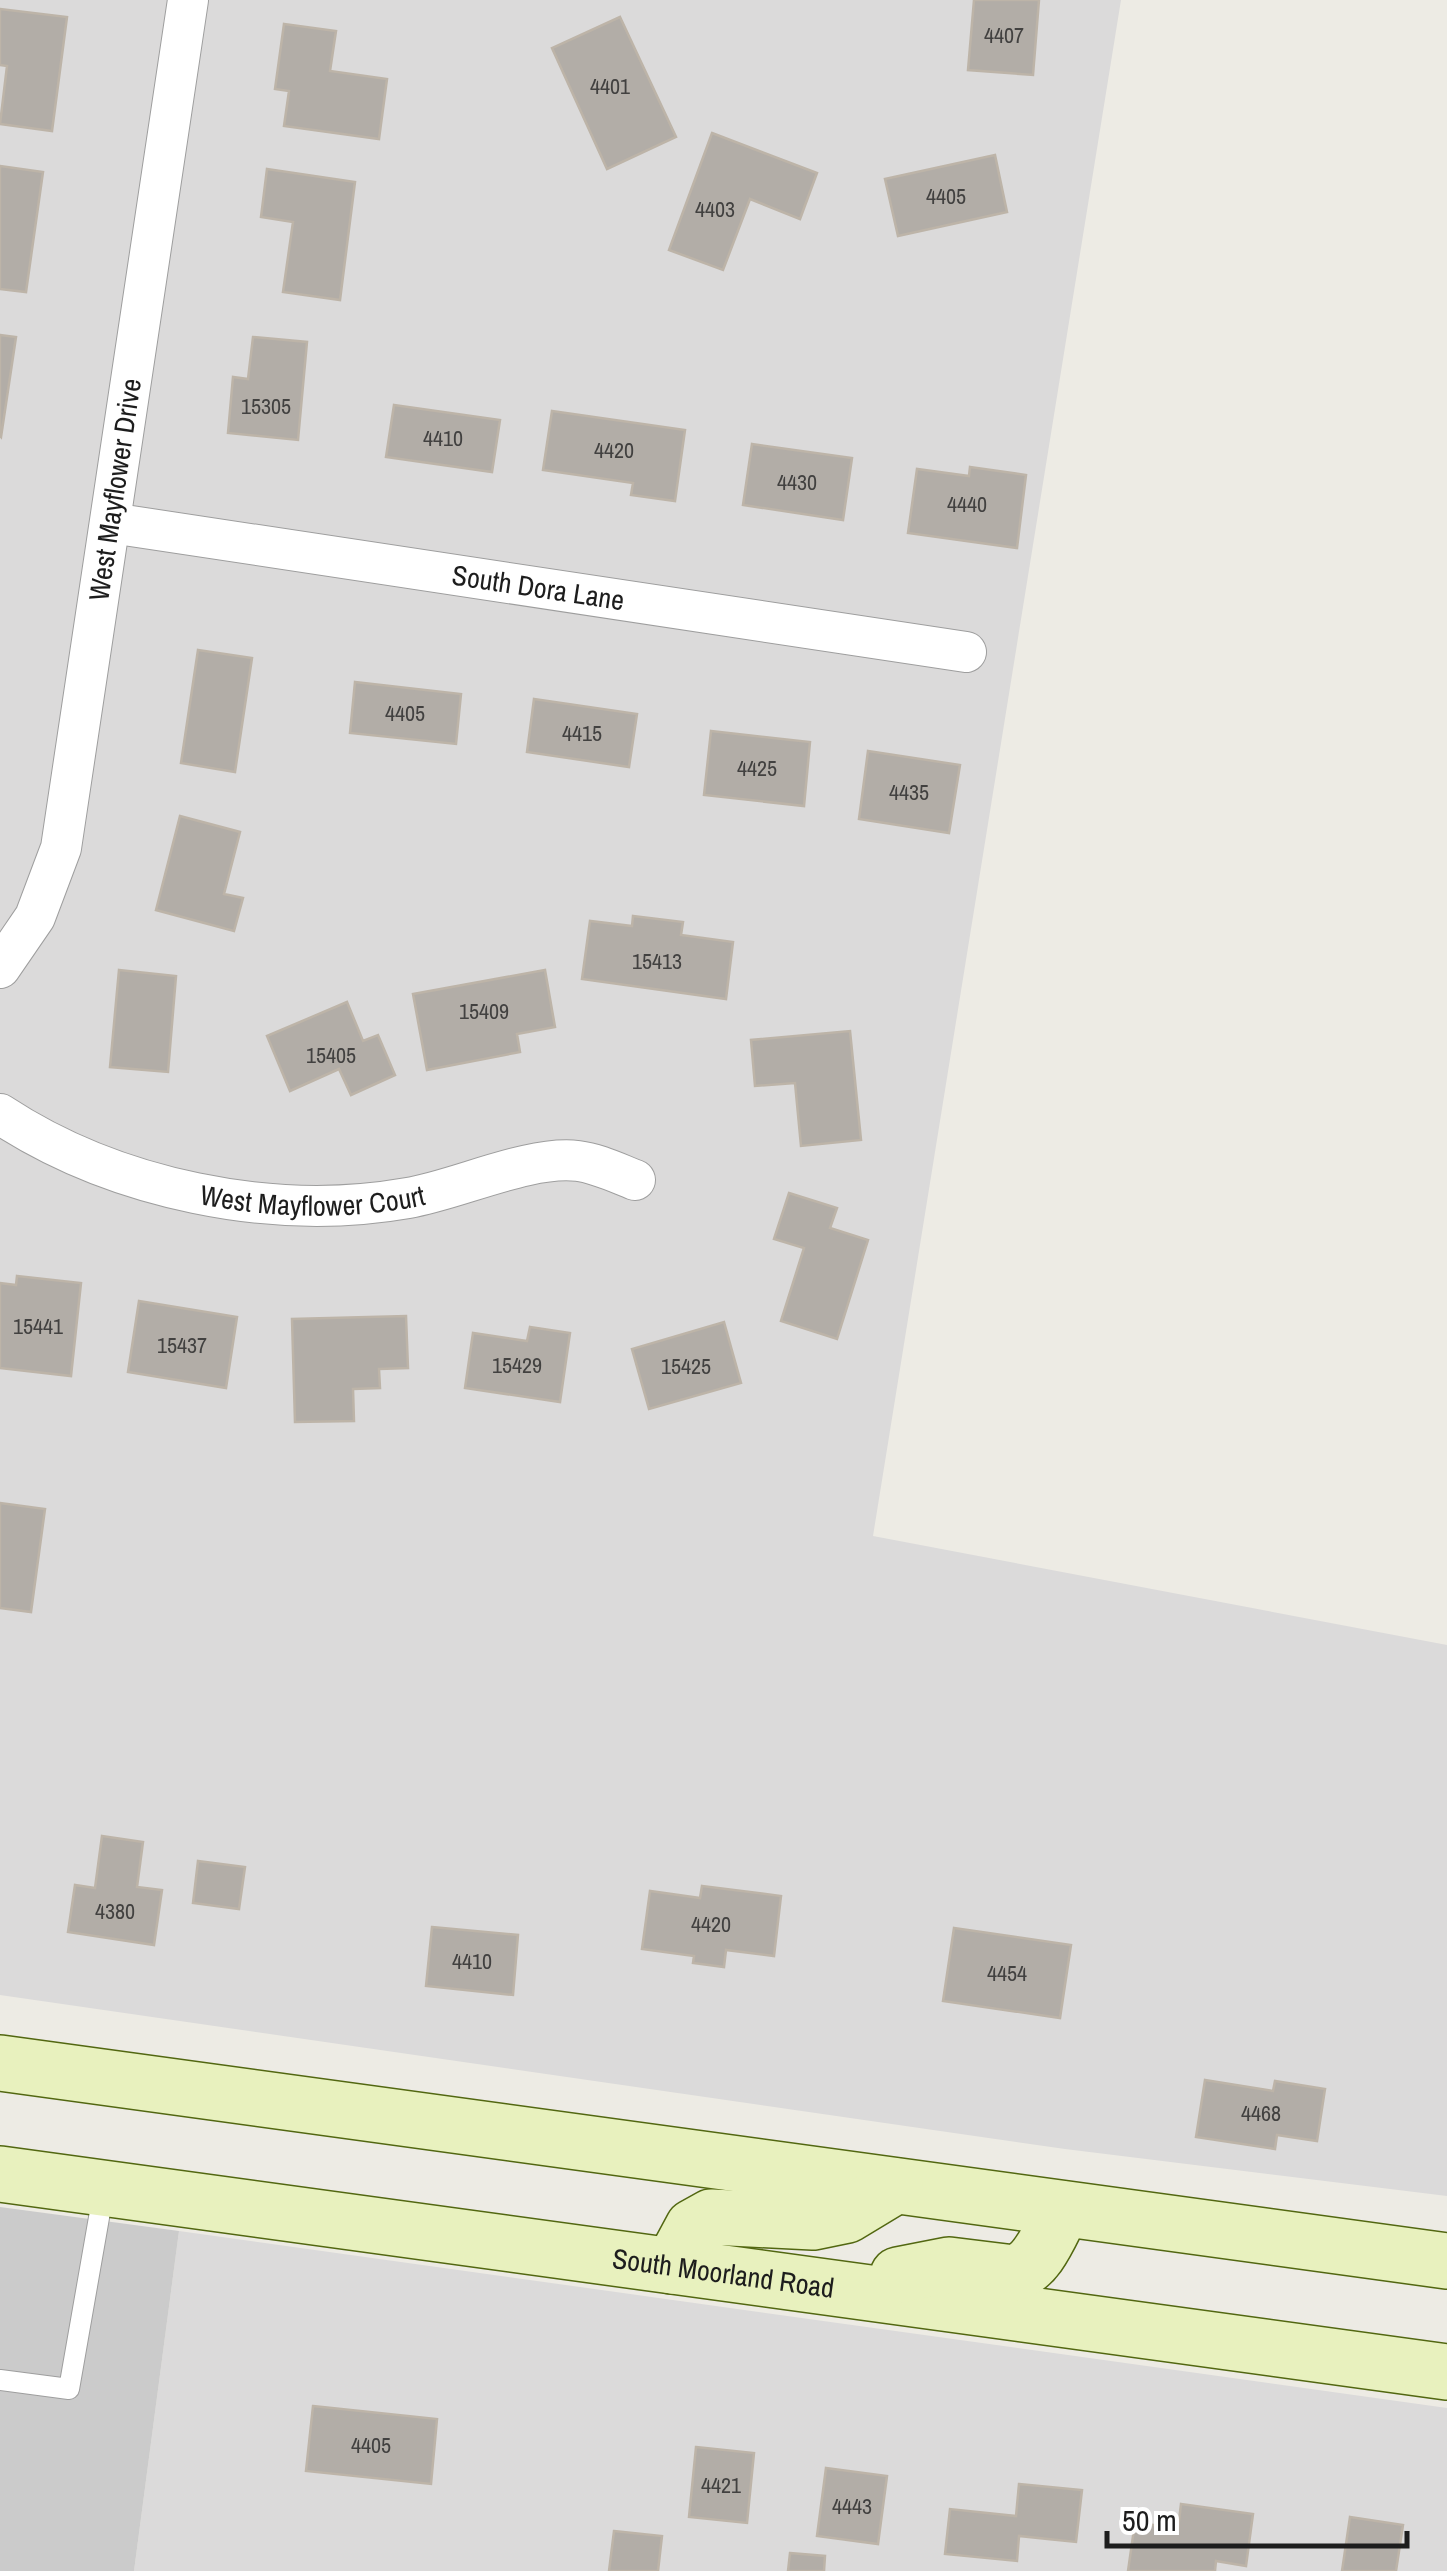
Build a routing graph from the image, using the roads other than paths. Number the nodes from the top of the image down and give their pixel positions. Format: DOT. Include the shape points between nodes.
graph roads {
  1 [pos="188,0"];
  2 [pos="112,523"];
  3 [pos="966,652"];
  4 [pos="0,968"];
  5 [pos="0,1114"];
  6 [pos="635,1180"];
  7 [pos="0,2063"];
  8 [pos="0,2174"];
  9 [pos="895,2186"];
  10 [pos="104,2188"];
  11 [pos="1063,2208"];
  12 [pos="1447,2262"];
  13 [pos="672,2266"];
  14 [pos="831,2288"];
  15 [pos="1447,2372"];
  16 [pos="0,2380"];
  1 -- 2 [label="street, West Mayflower Drive"];
  2 -- 3 [label="street, South Dora Lane"];
  2 -- 4 [label="street, West Mayflower Drive" via="61,848 35,917"];
  5 -- 6 [label="street, West Mayflower Court" via="115,1172 209,1196 276,1204 408,1198 550,1161 579,1161"];
  7 -- 9 [label="main road"];
  8 -- 10 [label="main road, South Moorland Road"];
  9 -- 11 [label="main road"];
  9 -- 13 [label="main road" via="847,2215 813,2222 711,2217 692,2228"];
  10 -- 13 [label="main road, South Moorland Road"];
  10 -- 16 [label="lane" via="69,2390"];
  11 -- 12 [label="main road"];
  11 -- 14 [label="main road" via="1024,2270 950,2266"];
  13 -- 14 [label="main road, South Moorland Road"];
  14 -- 15 [label="main road, South Moorland Road"];
}
